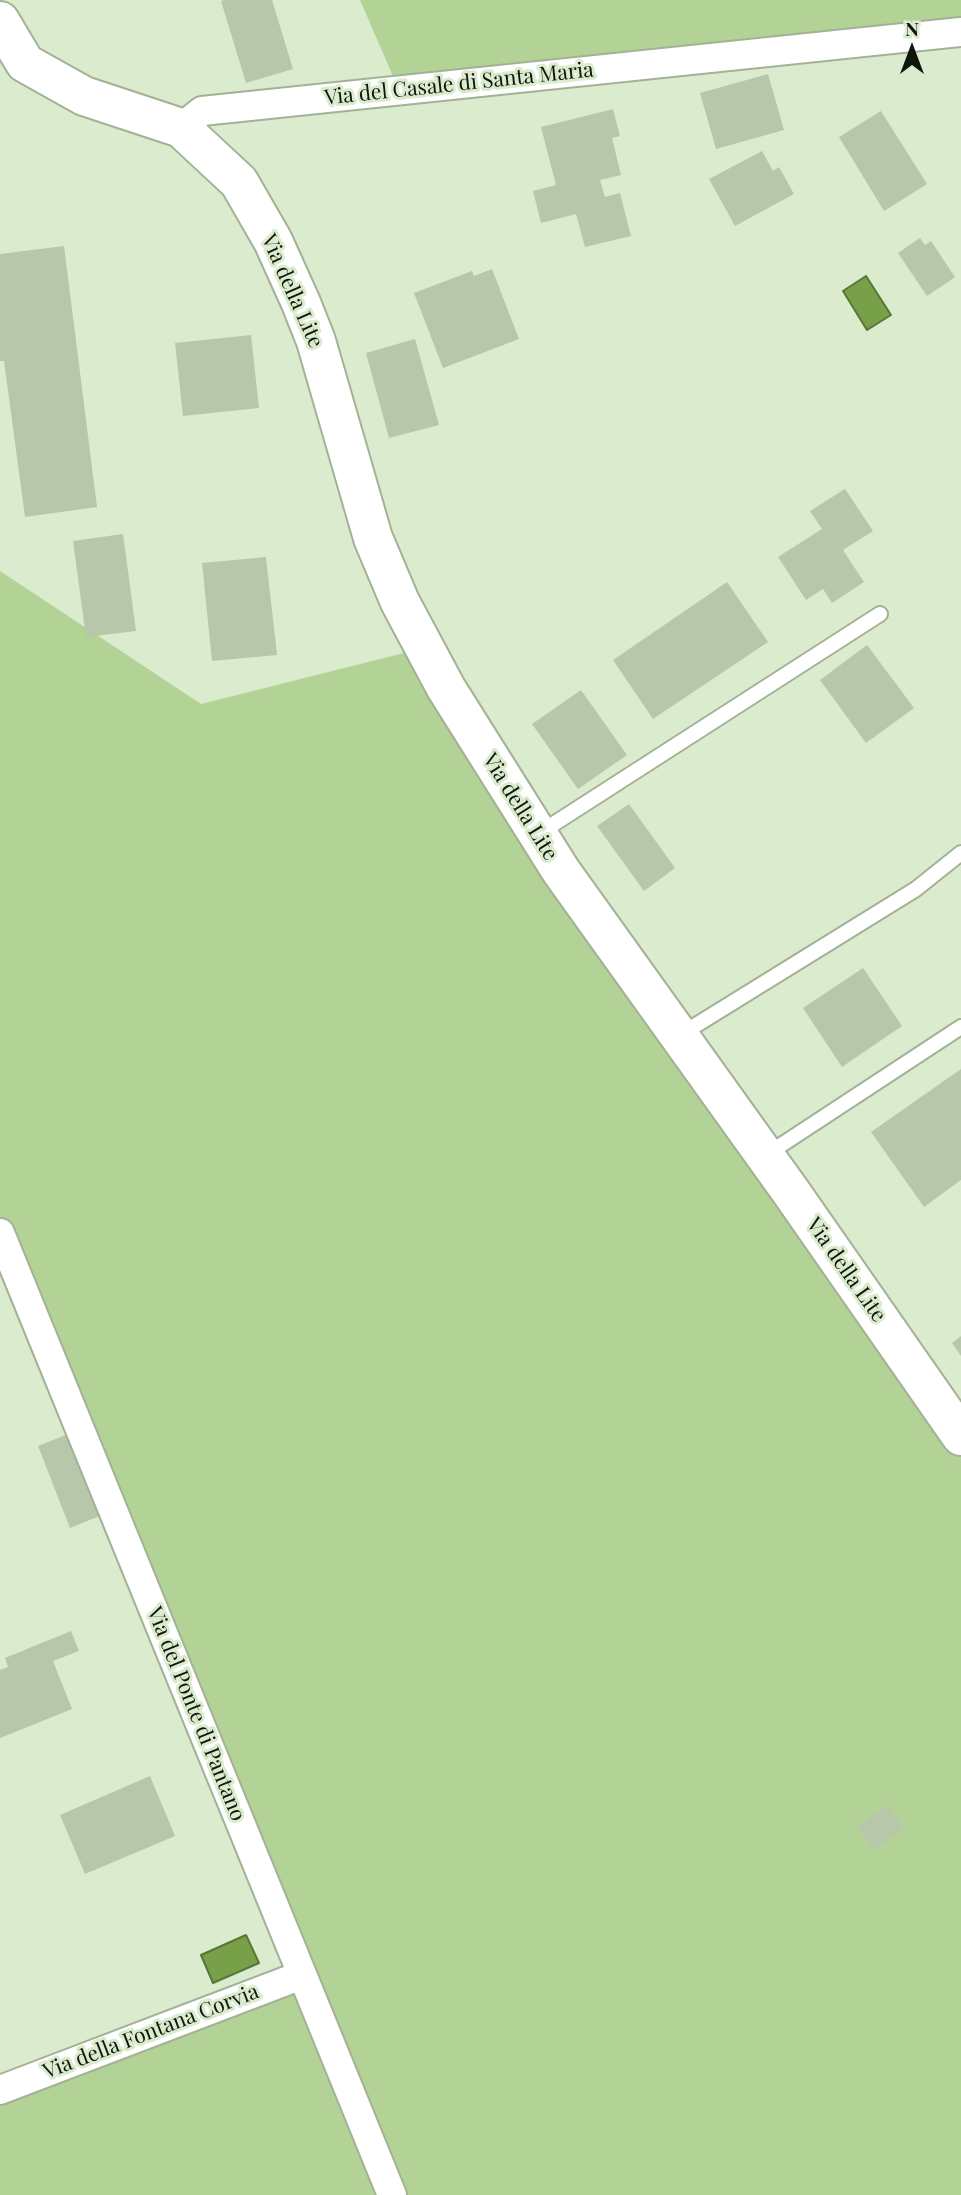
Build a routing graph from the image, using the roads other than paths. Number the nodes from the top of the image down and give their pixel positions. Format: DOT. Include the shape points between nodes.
graph roads {
  1 [pos="0,20"];
  2 [pos="961,32"];
  3 [pos="181,128"];
  4 [pos="880,614"];
  5 [pos="537,834"];
  6 [pos="961,853"];
  7 [pos="961,1027"];
  8 [pos="679,1036"];
  9 [pos="765,1155"];
  10 [pos="0,1233"];
  11 [pos="961,1436"];
  12 [pos="302,1975"];
  13 [pos="0,2090"];
  14 [pos="391,2195"];
  1 -- 3 [label="street" via="26,63 48,77 83,96"];
  2 -- 3 [label="street, Via del Casale di Santa Maria" via="202,110"];
  3 -- 5 [label="street, Via della Lite" via="239,182 281,257 316,341 360,501 387,573 446,688"];
  4 -- 5 [label="lane"];
  5 -- 8 [label="street, Via della Lite"];
  6 -- 8 [label="lane" via="916,889"];
  7 -- 9 [label="lane"];
  8 -- 9 [label="street, Via della Lite"];
  9 -- 11 [label="street, Via della Lite"];
  10 -- 12 [label="street, Via del Ponte di Pantano"];
  12 -- 13 [label="street, Via della Fontana Corvia"];
  12 -- 14 [label="street, Via del Ponte di Pantano"];
}
